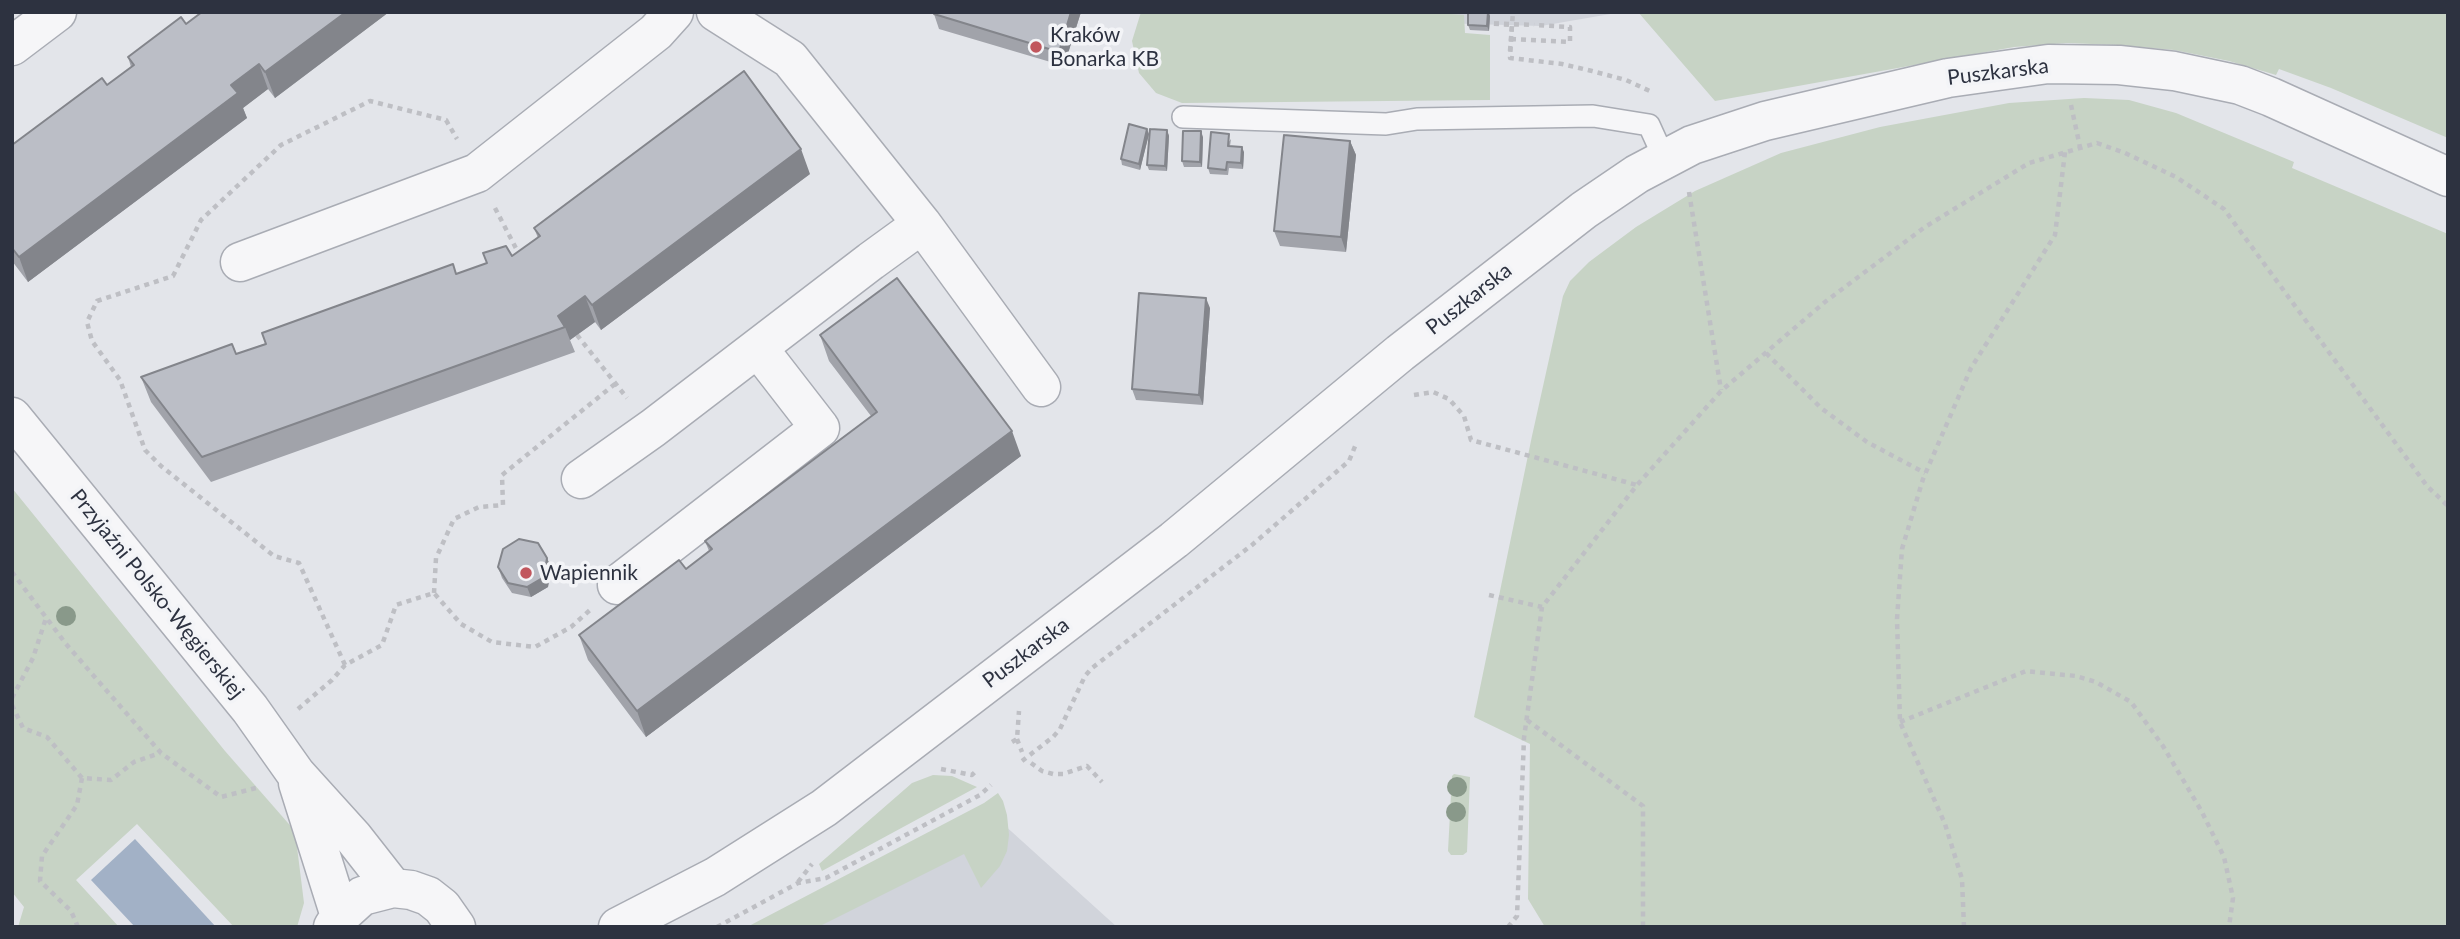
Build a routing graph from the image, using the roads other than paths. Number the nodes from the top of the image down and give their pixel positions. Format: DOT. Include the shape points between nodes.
graph roads {
  1 [pos="57,12"];
  2 [pos="674,12"];
  3 [pos="716,12"];
  4 [pos="12,46"];
  5 [pos="1183,117"];
  6 [pos="1664,158"];
  7 [pos="2448,177"];
  8 [pos="922,224"];
  9 [pos="240,262"];
  10 [pos="758,348"];
  11 [pos="1041,387"];
  12 [pos="12,417"];
  13 [pos="581,479"];
  14 [pos="617,585"];
  15 [pos="280,780"];
  16 [pos="393,888"];
  17 [pos="337,921"];
  18 [pos="456,927"];
  19 [pos="618,927"];
  1 -- 4 [label="street"];
  2 -- 9 [label="street" via="656,32 477,173"];
  3 -- 8 [label="street" via="790,59"];
  5 -- 6 [label="lane" via="1386,124 1417,119 1593,116 1649,125"];
  6 -- 7 [label="street, Puszkarska" via="1723,134 1838,102 1983,72 2081,64 2149,67 2240,85"];
  6 -- 19 [label="street, Puszkarska" via="1506,270 1174,540 824,808 715,877"];
  8 -- 10 [label="street"];
  8 -- 11 [label="street"];
  10 -- 13 [label="street"];
  10 -- 14 [label="street" via="820,428"];
  12 -- 15 [label="street, Przyjaźni Polsko-Węgierskiej" via="250,709"];
  15 -- 16 [label="street, Przyjaźni Polsko-Węgierskiej" via="354,836"];
  15 -- 17 [label="street, Przyjaźni Polsko-Węgierskiej"];
  16 -- 17 [label="street" via="362,896"];
  16 -- 18 [label="street" via="428,896"];
}
